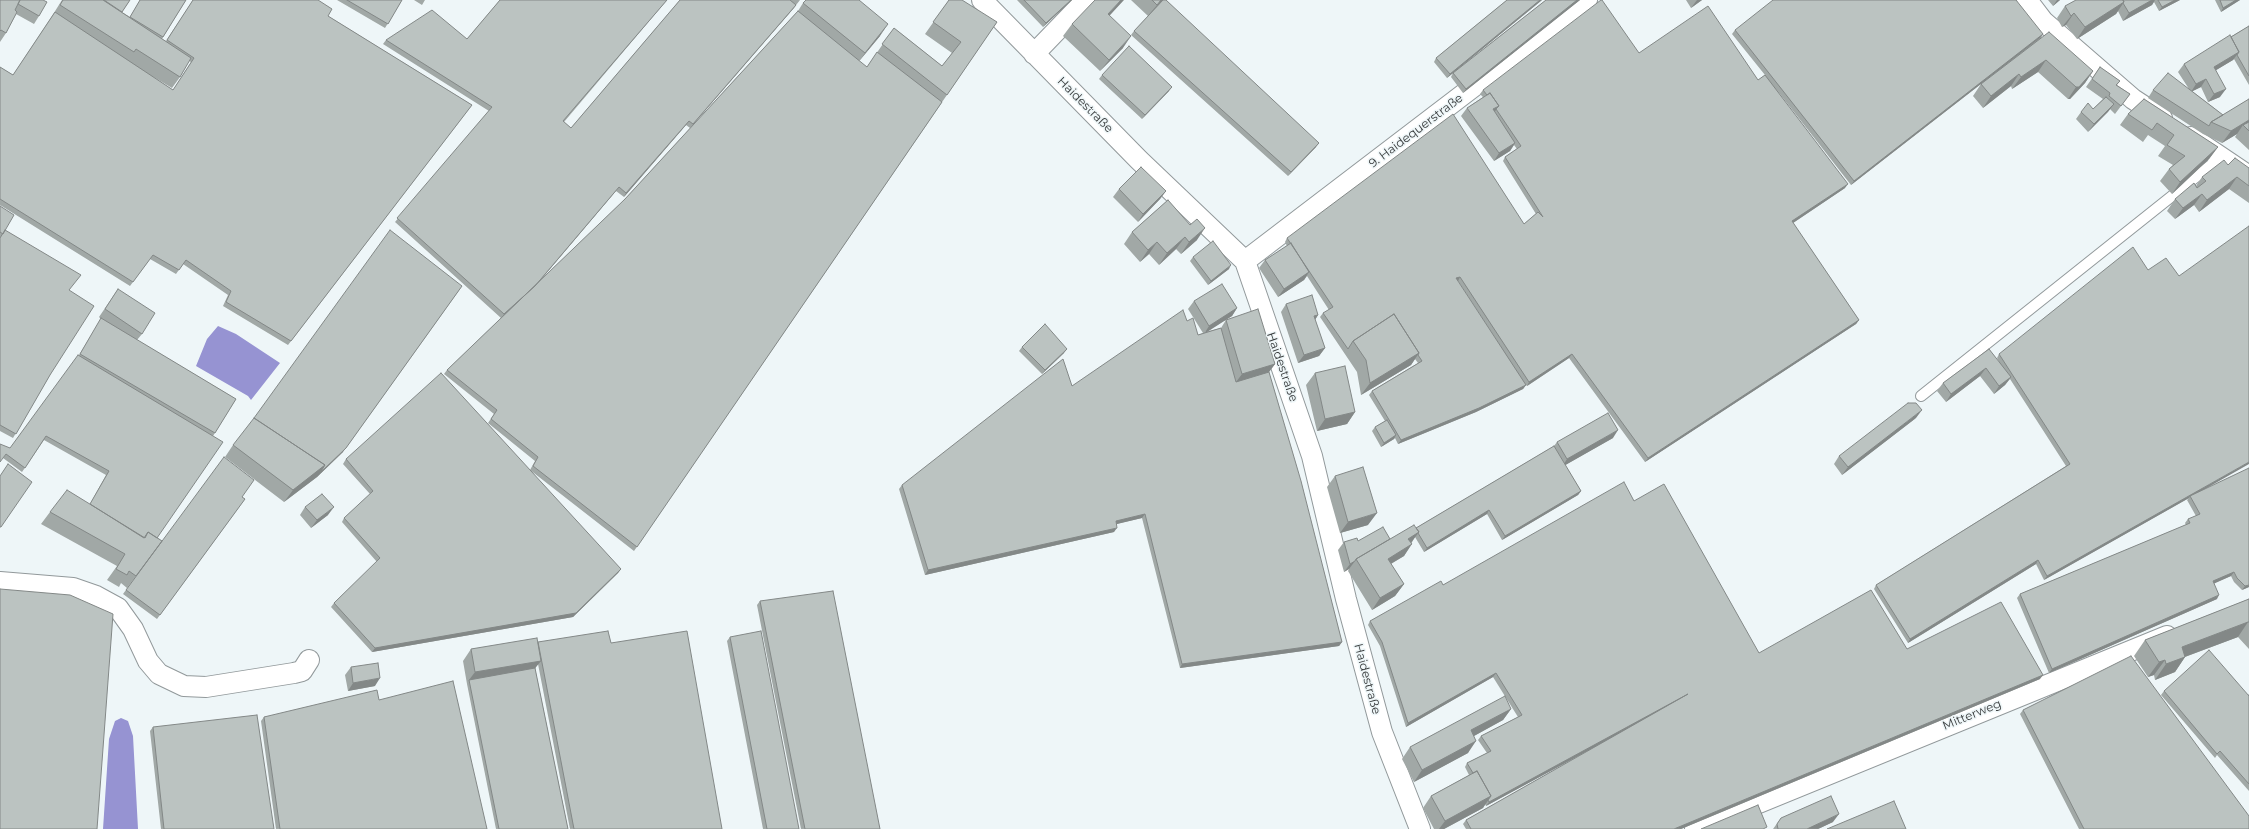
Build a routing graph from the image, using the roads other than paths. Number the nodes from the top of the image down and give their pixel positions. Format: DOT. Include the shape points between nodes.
graph roads {
  1 [pos="982,0"];
  2 [pos="1086,0"];
  3 [pos="1587,0"];
  4 [pos="2027,0"];
  5 [pos="1034,54"];
  6 [pos="2221,157"];
  7 [pos="2249,176"];
  8 [pos="1245,261"];
  9 [pos="1922,396"];
  10 [pos="0,582"];
  11 [pos="2184,628"];
  12 [pos="309,660"];
  13 [pos="1420,829"];
  14 [pos="1695,829"];
  1 -- 5 [label="street, Haidestraße"];
  2 -- 5 [label="street"];
  3 -- 8 [label="street, 9. Haidequerstraße"];
  4 -- 6 [label="street" via="2043,21 2133,98"];
  5 -- 8 [label="street, Haidestraße" via="1139,160"];
  6 -- 7 [label="street"];
  6 -- 9 [label="lane"];
  8 -- 13 [label="street, Haidestraße" via="1312,456 1346,599 1382,732"];
  10 -- 12 [label="street" via="73,588 96,596 118,608 133,630 148,661 159,674 184,686 206,687 294,673 302,671"];
  11 -- 14 [label="street, Mitterweg"];
}
